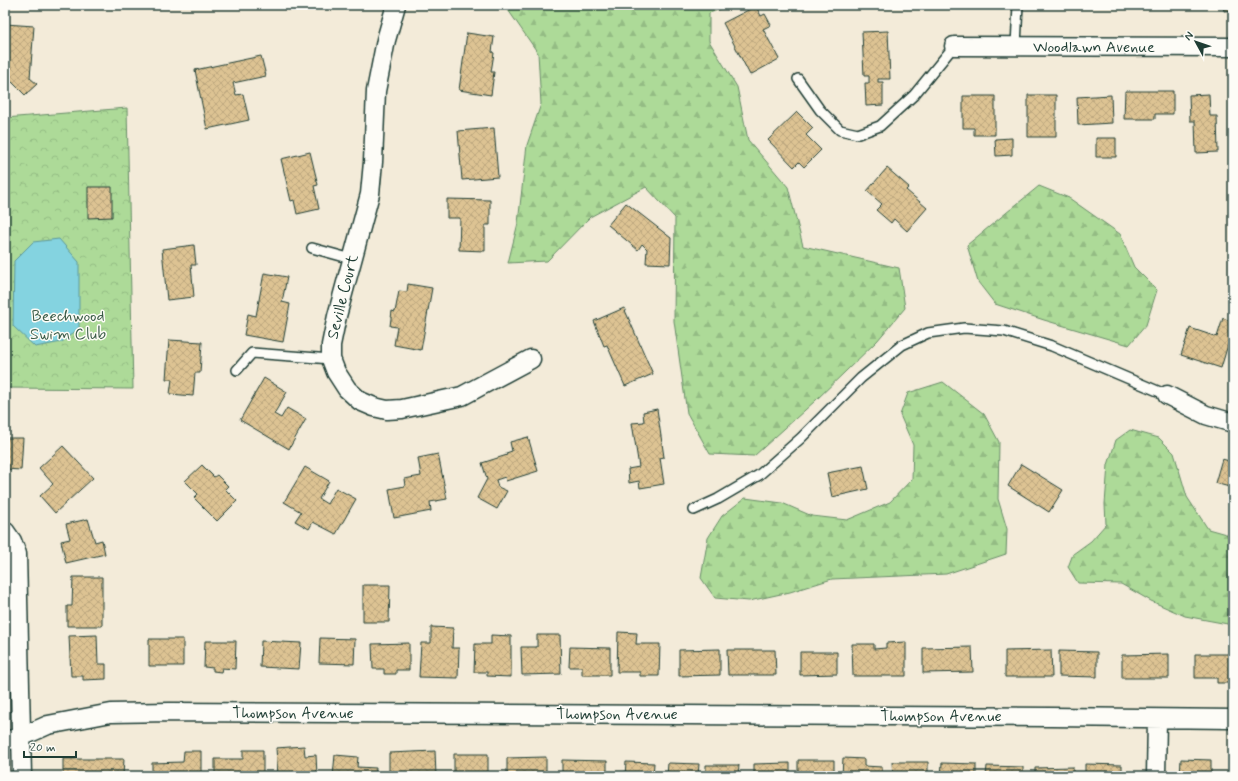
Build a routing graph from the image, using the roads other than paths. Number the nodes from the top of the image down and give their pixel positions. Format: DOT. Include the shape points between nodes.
graph roads {
  1 [pos="396,5"];
  2 [pos="1018,5"];
  3 [pos="954,46"];
  4 [pos="1016,46"];
  5 [pos="1233,47"];
  6 [pos="798,79"];
  7 [pos="312,248"];
  8 [pos="352,259"];
  9 [pos="331,359"];
  10 [pos="531,359"];
  11 [pos="237,370"];
  12 [pos="1167,395"];
  13 [pos="1233,423"];
  14 [pos="694,510"];
  15 [pos="5,531"];
  16 [pos="1157,719"];
  17 [pos="1233,719"];
  18 [pos="13,739"];
  19 [pos="22,776"];
  20 [pos="1156,776"];
  1 -- 8 [label="street, Seville Court" via="376,91 370,194"];
  2 -- 4 [label="lane"];
  3 -- 4 [label="street, Woodlawn Avenue"];
  3 -- 6 [label="lane" via="914,95 880,126 858,134 840,130 820,110"];
  4 -- 5 [label="street, Woodlawn Avenue"];
  7 -- 8 [label="lane"];
  8 -- 9 [label="street, Seville Court" via="331,345"];
  9 -- 10 [label="street, Seville Court" via="347,390 374,407 387,410 462,396"];
  9 -- 11 [label="lane" via="252,353"];
  12 -- 13 [label="street" via="1206,415"];
  12 -- 14 [label="lane" via="1052,346 1004,331 964,328 928,333 902,345 861,378 801,438 759,475"];
  15 -- 18 [label="street" via="17,554"];
  16 -- 17 [label="street, Thompson Avenue"];
  16 -- 18 [label="street, Thompson Avenue" via="162,712 111,713 48,725"];
  16 -- 20 [label="street"];
  18 -- 19 [label="street"];
}
